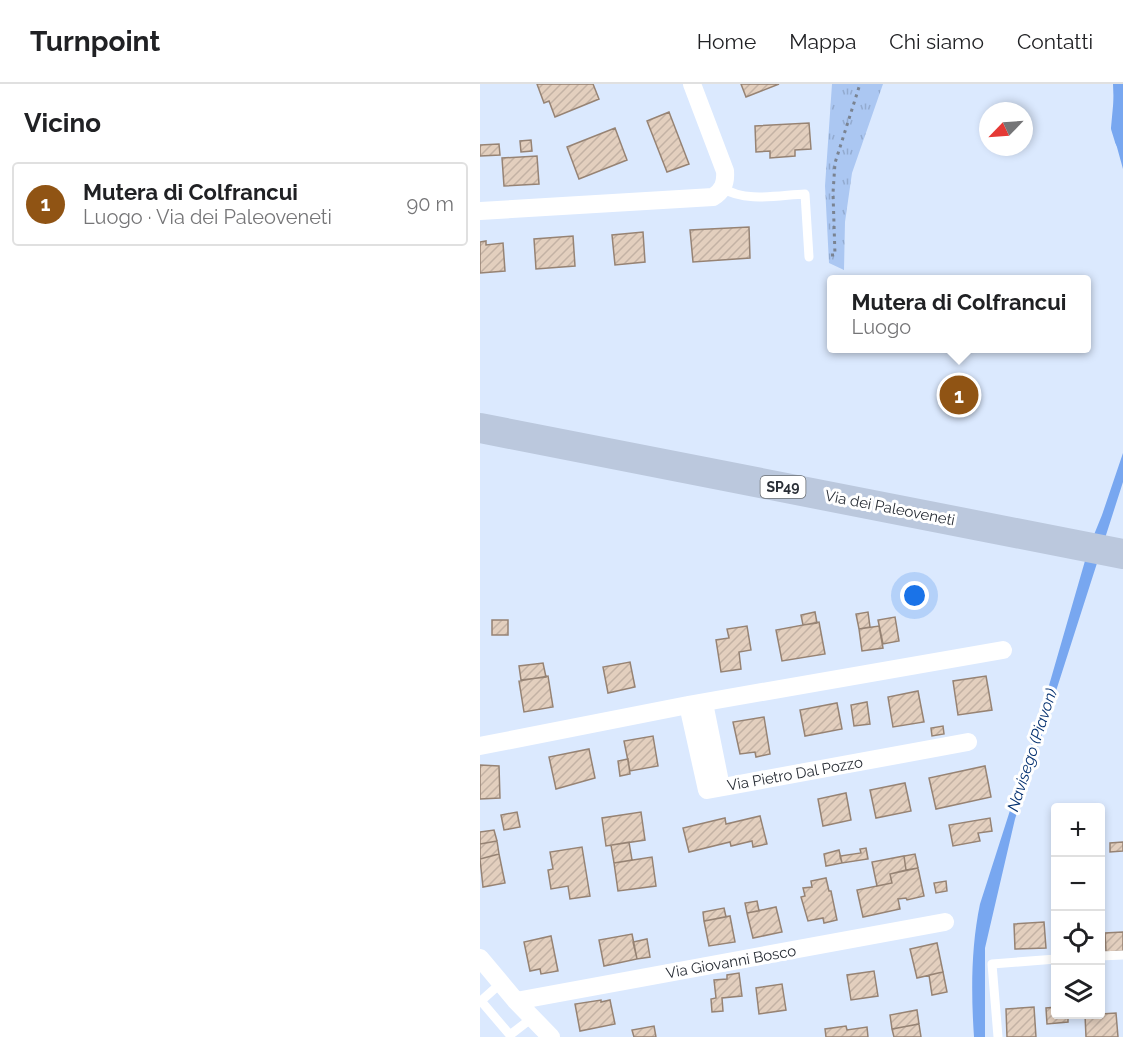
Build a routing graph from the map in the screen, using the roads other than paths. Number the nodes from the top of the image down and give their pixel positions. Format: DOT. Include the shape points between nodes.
graph roads {
  1 [pos="692,84"];
  2 [pos="723,188"];
  3 [pos="480,211"];
  4 [pos="809,257"];
  5 [pos="480,428"];
  6 [pos="1106,550"];
  7 [pos="1003,650"];
  8 [pos="696,704"];
  9 [pos="969,742"];
  10 [pos="480,746"];
  11 [pos="945,922"];
  12 [pos="1123,955"];
  13 [pos="1105,956"];
  14 [pos="480,958"];
  15 [pos="1051,959"];
  16 [pos="501,983"];
  17 [pos="516,1001"];
  18 [pos="532,1017"];
  19 [pos="551,1037"];
  20 [pos="998,1037"];
  1 -- 2 [label="street" via="725,171"];
  2 -- 3 [label="street" via="713,197"];
  2 -- 4 [label="lane" via="746,196 805,194"];
  5 -- 6 [label="main road, Via dei Paleoveneti / SP49"];
  7 -- 8 [label="street"];
  8 -- 9 [label="street, Via Pietro Dal Pozzo" via="714,789"];
  8 -- 10 [label="street"];
  11 -- 17 [label="street, Via Giovanni Bosco"];
  12 -- 13 [label="lane"];
  14 -- 16 [label="street"];
  15 -- 20 [label="lane" via="992,964"];
  16 -- 17 [label="street"];
  16 -- 18 [label="lane" via="481,1001 510,1035"];
  17 -- 18 [label="street"];
  18 -- 19 [label="street"];
}
